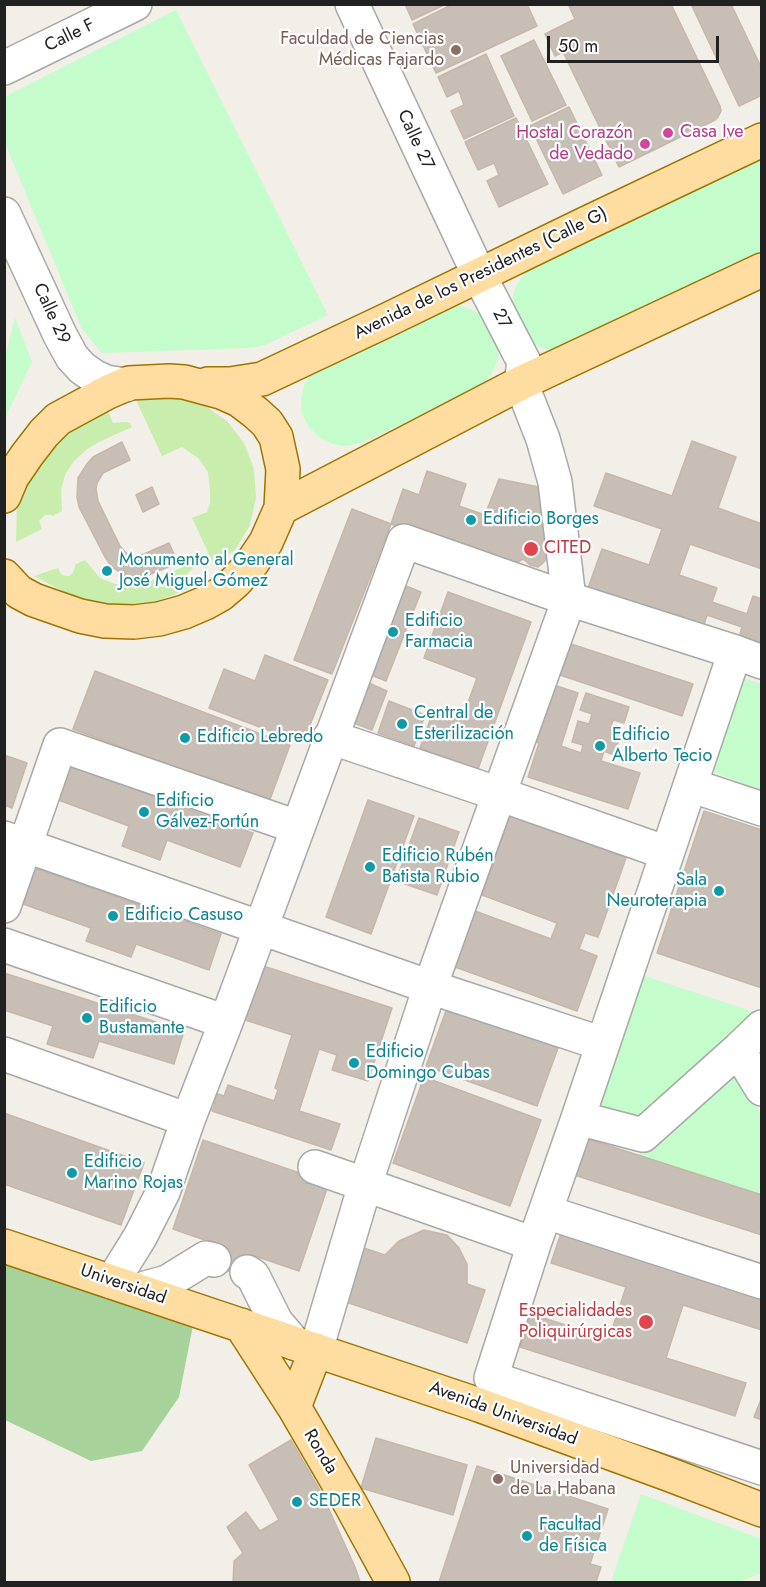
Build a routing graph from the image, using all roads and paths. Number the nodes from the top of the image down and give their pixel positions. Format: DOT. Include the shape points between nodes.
graph roads {
  1 [pos="135,4"];
  2 [pos="352,4"];
  3 [pos="4,68"];
  4 [pos="762,140"];
  5 [pos="4,214"];
  6 [pos="762,270"];
  7 [pos="479,275"];
  8 [pos="529,373"];
  9 [pos="126,385"];
  10 [pos="194,385"];
  11 [pos="4,496"];
  12 [pos="281,508"];
  13 [pos="4,576"];
  14 [pos="569,599"];
  15 [pos="4,608"];
  16 [pos="58,609"];
  17 [pos="748,657"];
  18 [pos="330,738"];
  19 [pos="690,785"];
  20 [pos="499,794"];
  21 [pos="762,809"];
  22 [pos="297,827"];
  23 [pos="15,842"];
  24 [pos="667,853"];
  25 [pos="4,906"];
  26 [pos="260,927"];
  27 [pos="4,945"];
  28 [pos="430,987"];
  29 [pos="226,1022"];
  30 [pos="762,1027"];
  31 [pos="603,1044"];
  32 [pos="738,1050"];
  33 [pos="4,1054"];
  34 [pos="762,1089"];
  35 [pos="578,1118"];
  36 [pos="188,1120"];
  37 [pos="315,1167"];
  38 [pos="364,1185"];
  39 [pos="546,1212"];
  40 [pos="534,1245"];
  41 [pos="4,1246"];
  42 [pos="214,1260"];
  43 [pos="247,1272"];
  44 [pos="762,1282"];
  45 [pos="125,1286"];
  46 [pos="241,1325"];
  47 [pos="305,1346"];
  48 [pos="349,1361"];
  49 [pos="299,1394"];
  50 [pos="762,1468"];
  51 [pos="762,1510"];
  52 [pos="393,1582"];
  1 -- 3 [label="street, Calle F"];
  2 -- 7 [label="street, Calle 27"];
  4 -- 7 [label="main road, Avenida de los Presidentes (Calle G)"];
  5 -- 9 [label="street, Calle 29" via="72,357 95,377"];
  6 -- 8 [label="main road"];
  7 -- 8 [label="street, 27"];
  7 -- 10 [label="main road, Avenida de los Presidentes (Calle G)" via="262,379"];
  8 -- 12 [label="main road"];
  8 -- 14 [label="street, 27" via="555,482"];
  9 -- 10 [label="main road" via="169,381"];
  9 -- 11 [label="main road" via="58,418 27,455"];
  10 -- 12 [label="main road" via="238,400 267,423 276,437 283,469"];
  12 -- 16 [label="main road" via="252,563 228,588 205,603 159,619 134,622 105,621"];
  13 -- 16 [label="main road" via="19,592"];
  14 -- 17 [label="street"];
  14 -- 18 [label="street" via="404,541"];
  14 -- 20 [label="street"];
  15 -- 16 [label="main road"];
  17 -- 19 [label="street"];
  18 -- 20 [label="street"];
  18 -- 22 [label="street"];
  19 -- 21 [label="street"];
  19 -- 24 [label="street"];
  20 -- 24 [label="street"];
  20 -- 28 [label="street"];
  22 -- 23 [label="street" via="60,745"];
  22 -- 26 [label="street"];
  23 -- 25 [label="street"];
  23 -- 26 [label="street"];
  24 -- 31 [label="street"];
  26 -- 28 [label="street"];
  26 -- 29 [label="street"];
  27 -- 29 [label="street"];
  28 -- 31 [label="street"];
  28 -- 38 [label="street"];
  29 -- 36 [label="street"];
  30 -- 32 [label="street"];
  31 -- 35 [label="street"];
  32 -- 34 [label="street"];
  32 -- 35 [label="street" via="643,1135"];
  33 -- 36 [label="street"];
  35 -- 39 [label="street"];
  36 -- 45 [label="street" via="163,1192 140,1237"];
  37 -- 38 [label="street"];
  38 -- 40 [label="street"];
  38 -- 47 [label="street"];
  39 -- 40 [label="street"];
  39 -- 44 [label="street"];
  40 -- 50 [label="street" via="491,1378"];
  41 -- 45 [label="main road, Universidad"];
  42 -- 45 [label="street" via="206,1258 167,1281"];
  43 -- 47 [label="street" via="253,1276 276,1322"];
  45 -- 46 [label="main road, Universidad"];
  46 -- 47 [label="main road, Avenida Universidad"];
  46 -- 49 [label="main road, Ronda"];
  47 -- 48 [label="main road, Avenida Universidad"];
  47 -- 49 [label="main road"];
  48 -- 49 [label="main road" via="326,1362"];
  48 -- 51 [label="main road, Avenida Universidad"];
  49 -- 52 [label="main road, Ronda" via="351,1505"];
}
